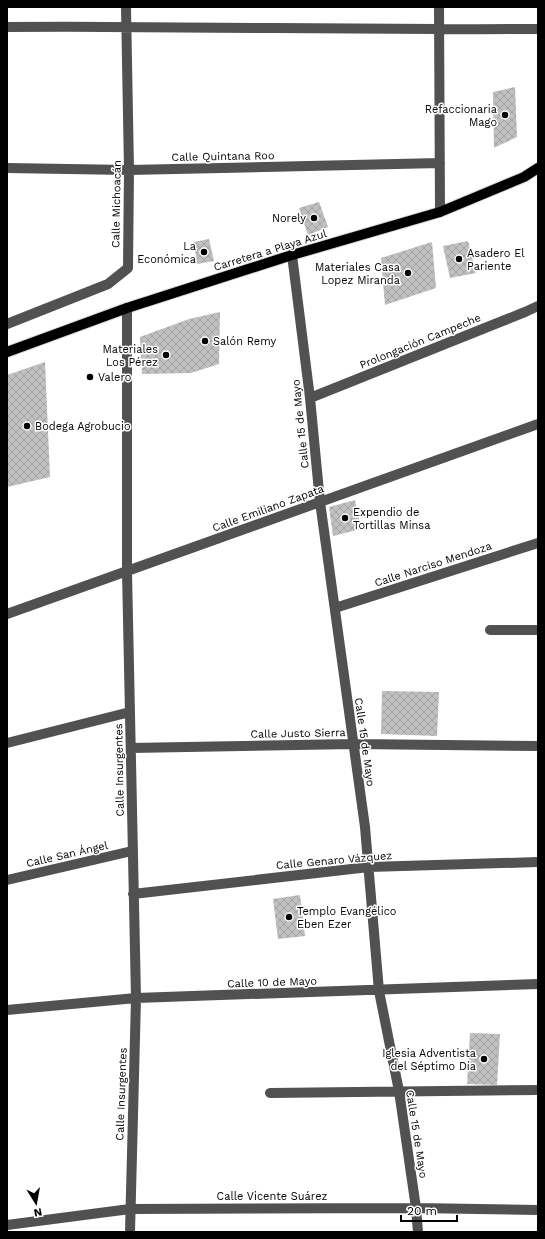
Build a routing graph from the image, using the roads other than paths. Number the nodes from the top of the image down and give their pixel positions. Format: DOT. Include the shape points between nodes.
graph roads {
  1 [pos="126,7"];
  2 [pos="439,7"];
  3 [pos="127,26"];
  4 [pos="7,27"];
  5 [pos="439,29"];
  6 [pos="538,29"];
  7 [pos="440,163"];
  8 [pos="7,168"];
  9 [pos="538,168"];
  10 [pos="129,170"];
  11 [pos="440,212"];
  12 [pos="292,255"];
  13 [pos="538,306"];
  14 [pos="127,308"];
  15 [pos="7,324"];
  16 [pos="7,352"];
  17 [pos="310,398"];
  18 [pos="538,424"];
  19 [pos="320,502"];
  20 [pos="538,543"];
  21 [pos="127,572"];
  22 [pos="335,608"];
  23 [pos="7,614"];
  24 [pos="490,630"];
  25 [pos="538,630"];
  26 [pos="130,712"];
  27 [pos="7,743"];
  28 [pos="354,744"];
  29 [pos="538,746"];
  30 [pos="131,748"];
  31 [pos="132,851"];
  32 [pos="538,862"];
  33 [pos="369,867"];
  34 [pos="7,880"];
  35 [pos="133,894"];
  36 [pos="538,984"];
  37 [pos="379,991"];
  38 [pos="136,998"];
  39 [pos="7,1010"];
  40 [pos="538,1090"];
  41 [pos="399,1092"];
  42 [pos="270,1093"];
  43 [pos="416,1208"];
  44 [pos="130,1209"];
  45 [pos="538,1210"];
  46 [pos="7,1225"];
  47 [pos="130,1232"];
  48 [pos="418,1232"];
  1 -- 3 [label="street, Calle Michoacán"];
  2 -- 5 [label="street"];
  3 -- 4 [label="street"];
  3 -- 5 [label="street"];
  3 -- 10 [label="street, Calle Michoacán"];
  5 -- 6 [label="street"];
  5 -- 7 [label="street"];
  7 -- 10 [label="street, Calle Quintana Roo"];
  7 -- 11 [label="street"];
  8 -- 10 [label="street, Calle Quintana Roo"];
  9 -- 11 [label="main road, Carretera a Playa Azul"];
  10 -- 15 [label="street, Calle Michoacán" via="128,268 108,284"];
  11 -- 12 [label="main road, Carretera a Playa Azul"];
  12 -- 14 [label="main road, Carretera a Playa Azul"];
  12 -- 17 [label="street, Calle 15 de Mayo"];
  13 -- 17 [label="street, Prolongación Campeche"];
  14 -- 16 [label="main road, Carretera a Playa Azul"];
  14 -- 21 [label="street, Calle Insurgentes"];
  17 -- 19 [label="street, Calle 15 de Mayo"];
  18 -- 19 [label="street, Calle Emiliano Zapata"];
  19 -- 21 [label="street, Calle Emiliano Zapata"];
  19 -- 22 [label="street, Calle 15 de Mayo"];
  20 -- 22 [label="street, Calle Narciso Mendoza"];
  21 -- 23 [label="street, Calle Emiliano Zapata"];
  21 -- 26 [label="street, Calle Insurgentes"];
  22 -- 28 [label="street, Calle 15 de Mayo"];
  24 -- 25 [label="street"];
  26 -- 27 [label="street"];
  26 -- 30 [label="street, Calle Insurgentes"];
  28 -- 29 [label="street, Calle Justo Sierra"];
  28 -- 30 [label="street, Calle Justo Sierra"];
  28 -- 33 [label="street, Calle 15 de Mayo"];
  30 -- 31 [label="street, Calle Insurgentes"];
  31 -- 34 [label="street, Calle San Ángel"];
  31 -- 35 [label="street, Calle Insurgentes"];
  32 -- 33 [label="street, Calle Genaro Vázquez"];
  33 -- 35 [label="street, Calle Genaro Vázquez"];
  33 -- 37 [label="street, Calle 15 de Mayo"];
  35 -- 38 [label="street, Calle Insurgentes"];
  36 -- 37 [label="street, Calle 10 de Mayo"];
  37 -- 38 [label="street, Calle 10 de Mayo"];
  37 -- 41 [label="street, Calle 15 de Mayo"];
  38 -- 39 [label="street, Calle 10 de Mayo"];
  38 -- 44 [label="street, Calle Insurgentes"];
  40 -- 41 [label="street"];
  41 -- 42 [label="street"];
  41 -- 43 [label="street, Calle 15 de Mayo"];
  43 -- 44 [label="street, Calle Vicente Suárez"];
  43 -- 45 [label="street, Calle Vicente Suárez"];
  43 -- 48 [label="street, Calle 15 de Mayo"];
  44 -- 46 [label="street, Calle Vicente Suárez"];
  44 -- 47 [label="street, Calle Insurgentes"];
}
